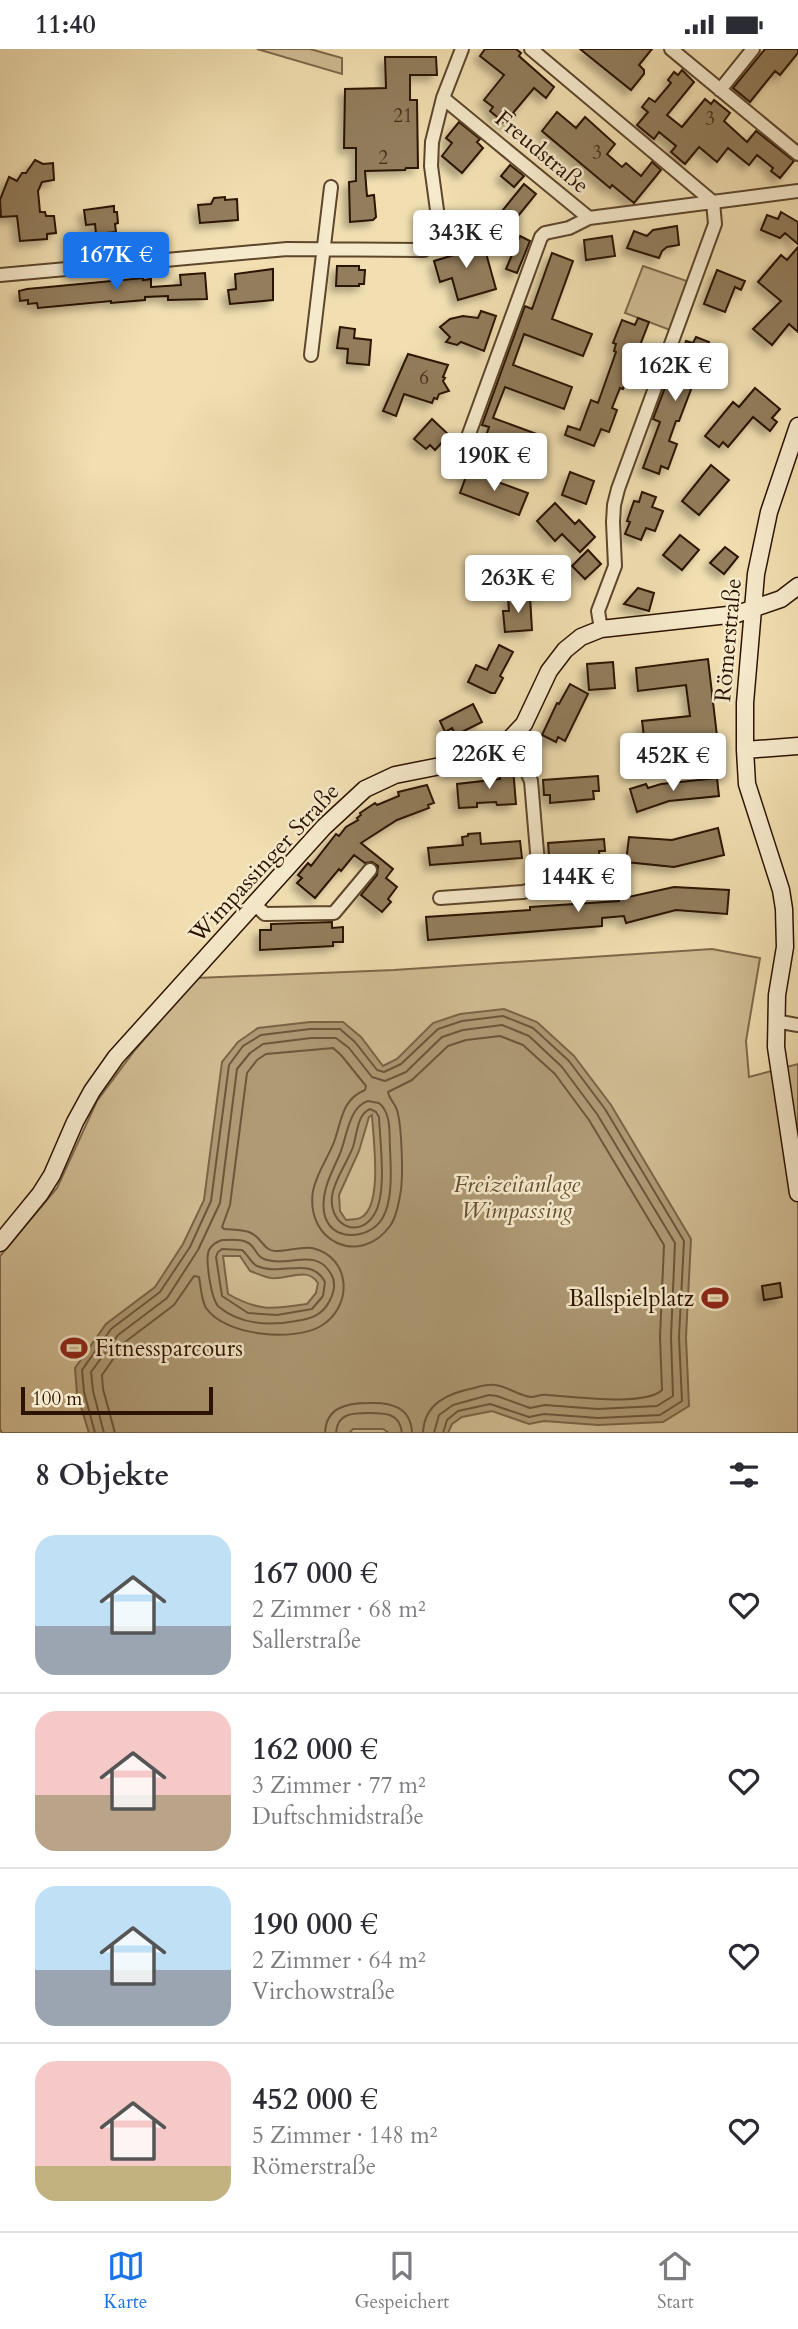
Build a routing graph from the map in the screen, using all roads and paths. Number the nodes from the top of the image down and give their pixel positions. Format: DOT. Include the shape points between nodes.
graph roads {
  1 [pos="463,49"];
  2 [pos="531,49"];
  3 [pos="671,49"];
  4 [pos="753,49"];
  5 [pos="720,90"];
  6 [pos="443,98"];
  7 [pos="798,154"];
  8 [pos="331,187"];
  9 [pos="798,191"];
  10 [pos="713,202"];
  11 [pos="589,218"];
  12 [pos="324,250"];
  13 [pos="0,275"];
  14 [pos="311,355"];
  15 [pos="798,426"];
  16 [pos="465,445"];
  17 [pos="798,586"];
  18 [pos="751,610"];
  19 [pos="601,629"];
  20 [pos="506,743"];
  21 [pos="798,746"];
  22 [pos="745,750"];
  23 [pos="370,870"];
  24 [pos="440,898"];
  25 [pos="254,904"];
  26 [pos="775,1021"];
  27 [pos="798,1025"];
  28 [pos="798,1193"];
  29 [pos="0,1243"];
  1 -- 6 [label="street"];
  2 -- 10 [label="street"];
  3 -- 5 [label="street"];
  4 -- 5 [label="street"];
  5 -- 7 [label="street"];
  6 -- 11 [label="street, Freudstraße"];
  6 -- 12 [label="street" via="432,142 439,225 431,245 416,251"];
  8 -- 12 [label="street"];
  9 -- 10 [label="street, Freudstraße"];
  10 -- 11 [label="street, Freudstraße"];
  10 -- 19 [label="street" via="715,224 614,505 615,566 598,611"];
  11 -- 16 [label="street" via="541,237"];
  12 -- 13 [label="street" via="236,252"];
  12 -- 14 [label="street"];
  15 -- 18 [label="street, Römerstraße" via="763,531"];
  17 -- 18 [label="street, Wimpassinger Straße" via="782,599"];
  18 -- 19 [label="street, Wimpassinger Straße"];
  18 -- 22 [label="street, Römerstraße"];
  19 -- 20 [label="street, Wimpassinger Straße" via="565,650 549,671 524,723"];
  20 -- 24 [label="street" via="531,781 537,888"];
  20 -- 25 [label="street, Wimpassinger Straße" via="471,760 395,775 365,789"];
  21 -- 22 [label="street"];
  22 -- 26 [label="street, Römerstraße" via="747,785 784,909 785,947"];
  23 -- 25 [label="street" via="334,913 265,914"];
  25 -- 29 [label="street, Wimpassinger Straße" via="116,1056 75,1122 52,1175"];
  26 -- 27 [label="street"];
  26 -- 28 [label="street, Römerstraße"];
}
